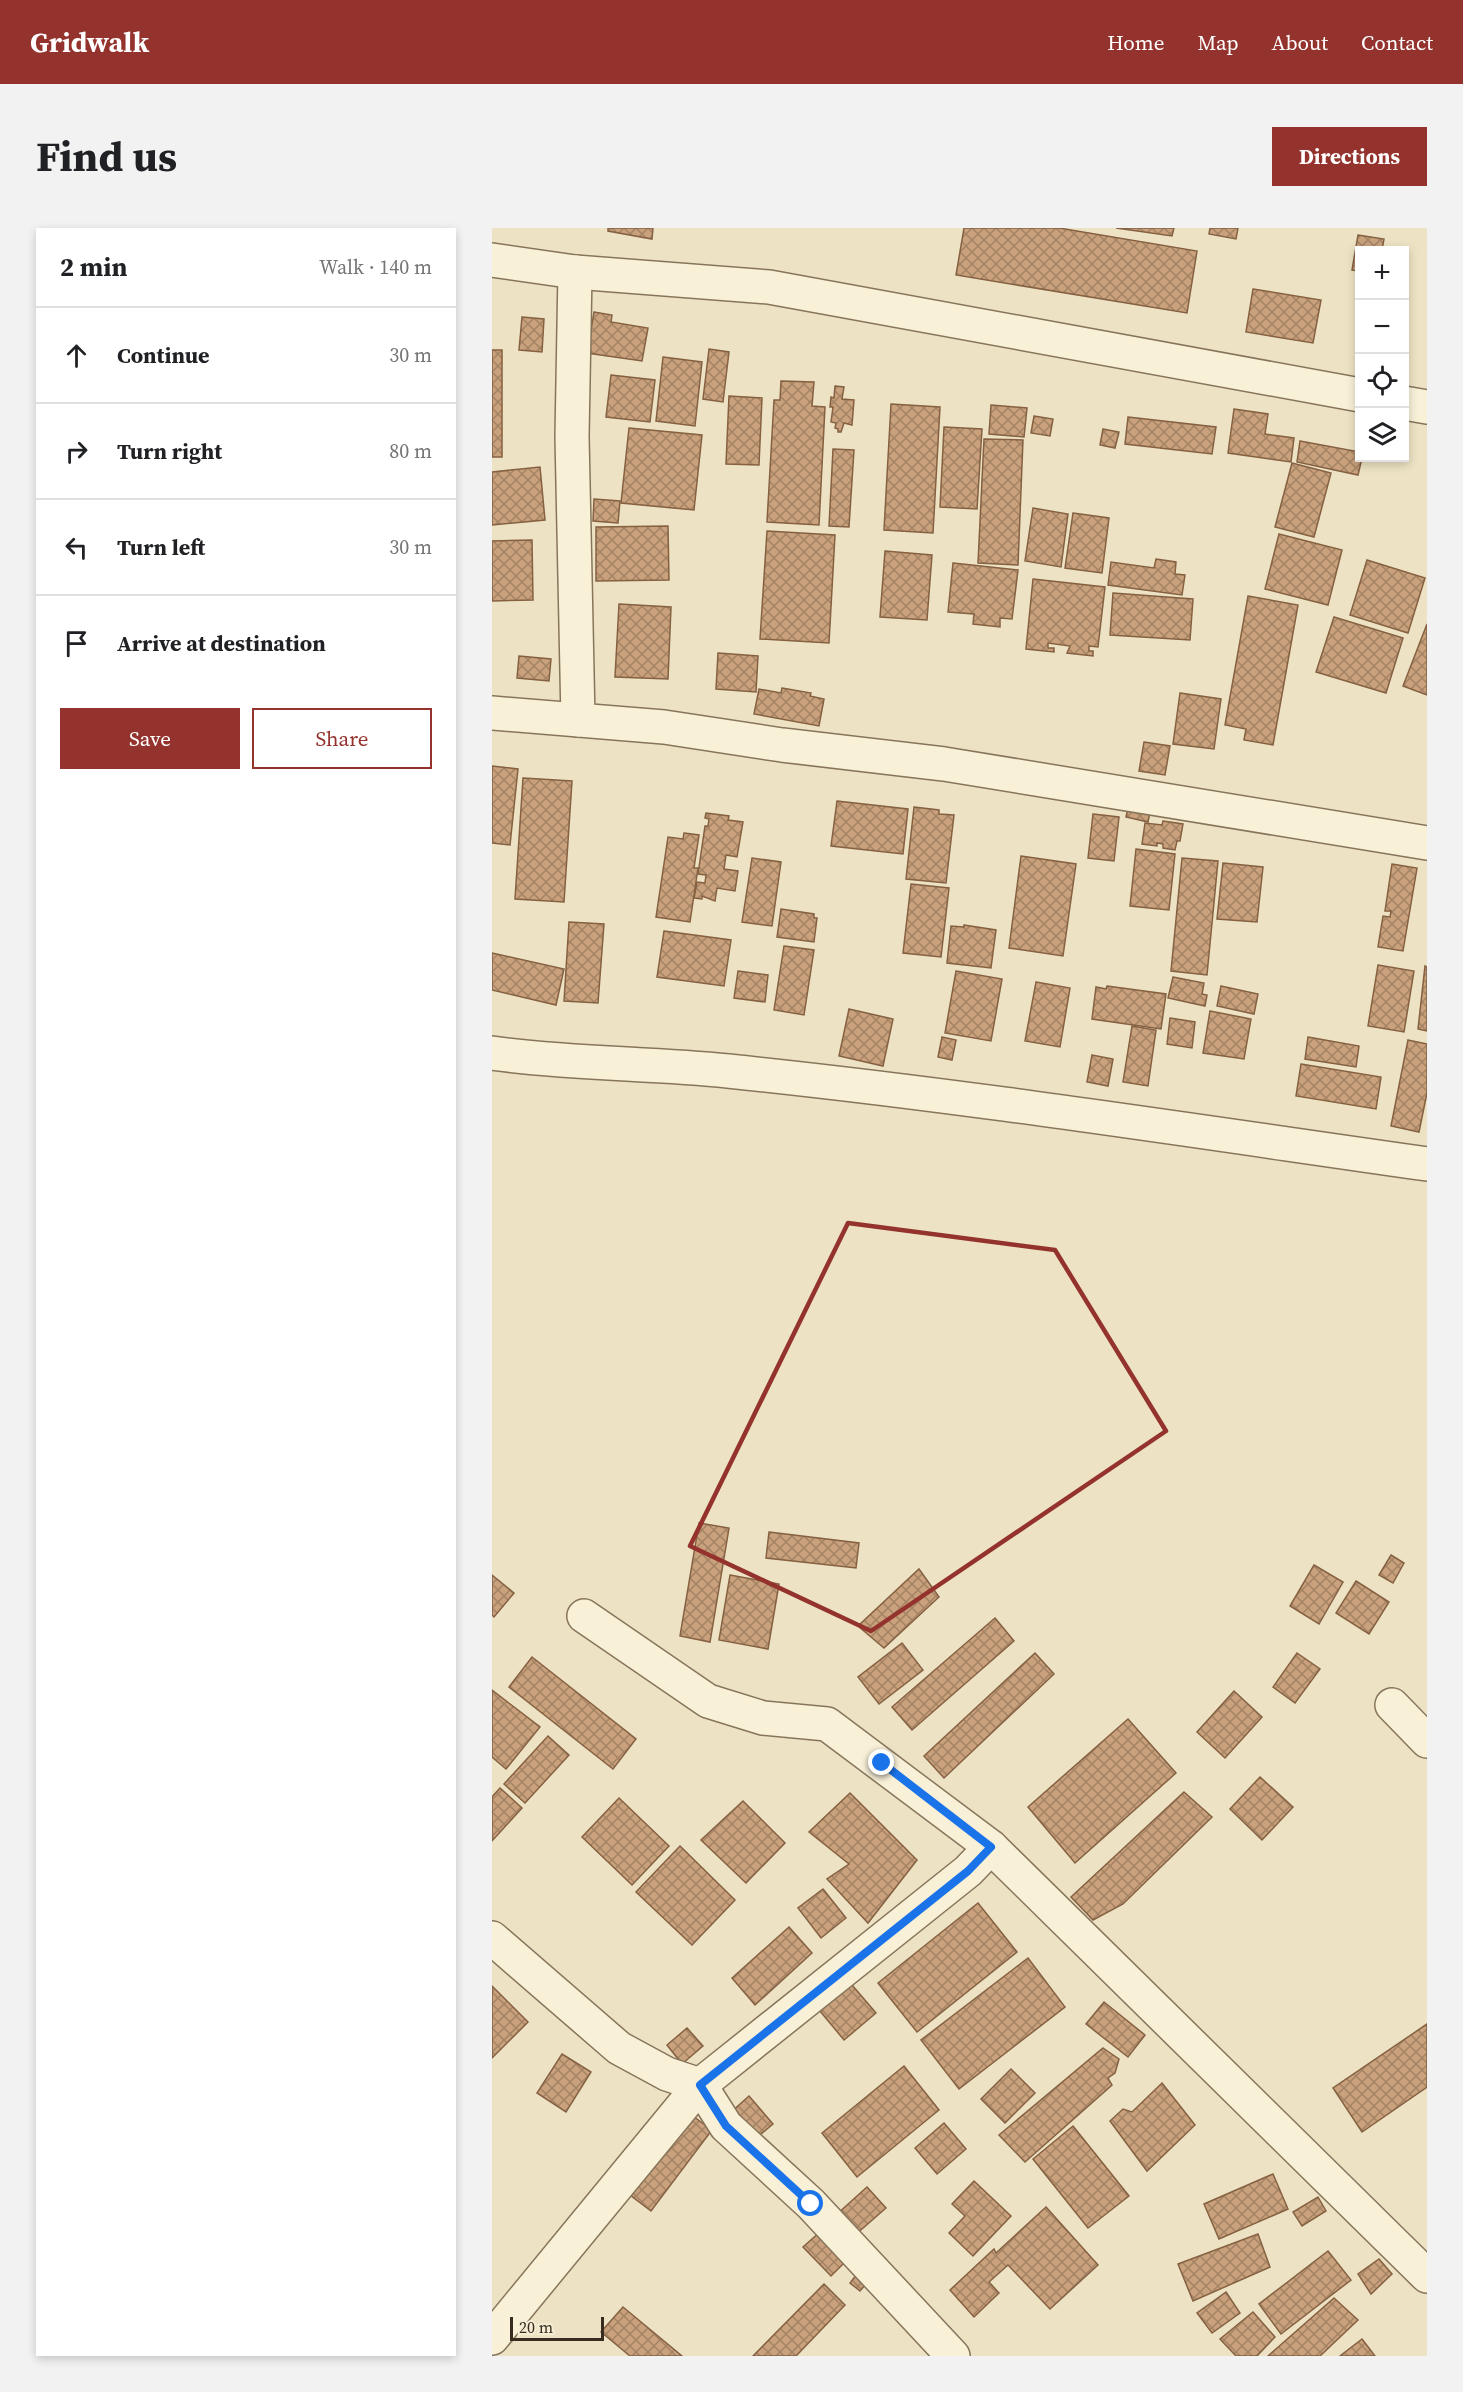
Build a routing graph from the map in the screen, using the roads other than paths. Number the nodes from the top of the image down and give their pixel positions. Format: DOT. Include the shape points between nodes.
graph roads {
  1 [pos="494,254"];
  2 [pos="575,272"];
  3 [pos="1355,394"];
  4 [pos="1409,405"];
  5 [pos="1427,408"];
  6 [pos="492,713"];
  7 [pos="578,720"];
  8 [pos="1427,843"];
  9 [pos="492,1053"];
  10 [pos="1427,1164"];
  11 [pos="584,1616"];
  12 [pos="1392,1705"];
  13 [pos="1427,1741"];
  14 [pos="991,1847"];
  15 [pos="492,1938"];
  16 [pos="700,2085"];
  17 [pos="1427,2276"];
  18 [pos="492,2338"];
  19 [pos="953,2356"];
  1 -- 2 [label="street"];
  2 -- 3 [label="street" via="769,287"];
  2 -- 7 [label="street" via="572,436"];
  4 -- 5 [label="street"];
  6 -- 7 [label="street"];
  7 -- 8 [label="street" via="944,764"];
  9 -- 10 [label="street" via="726,1071 1028,1108"];
  11 -- 14 [label="street" via="708,1701 763,1718 827,1724"];
  12 -- 13 [label="street"];
  14 -- 16 [label="street" via="968,1871"];
  14 -- 17 [label="street"];
  15 -- 16 [label="street" via="619,2048 667,2074"];
  16 -- 18 [label="street"];
  16 -- 19 [label="street" via="726,2126 811,2204"];
}
